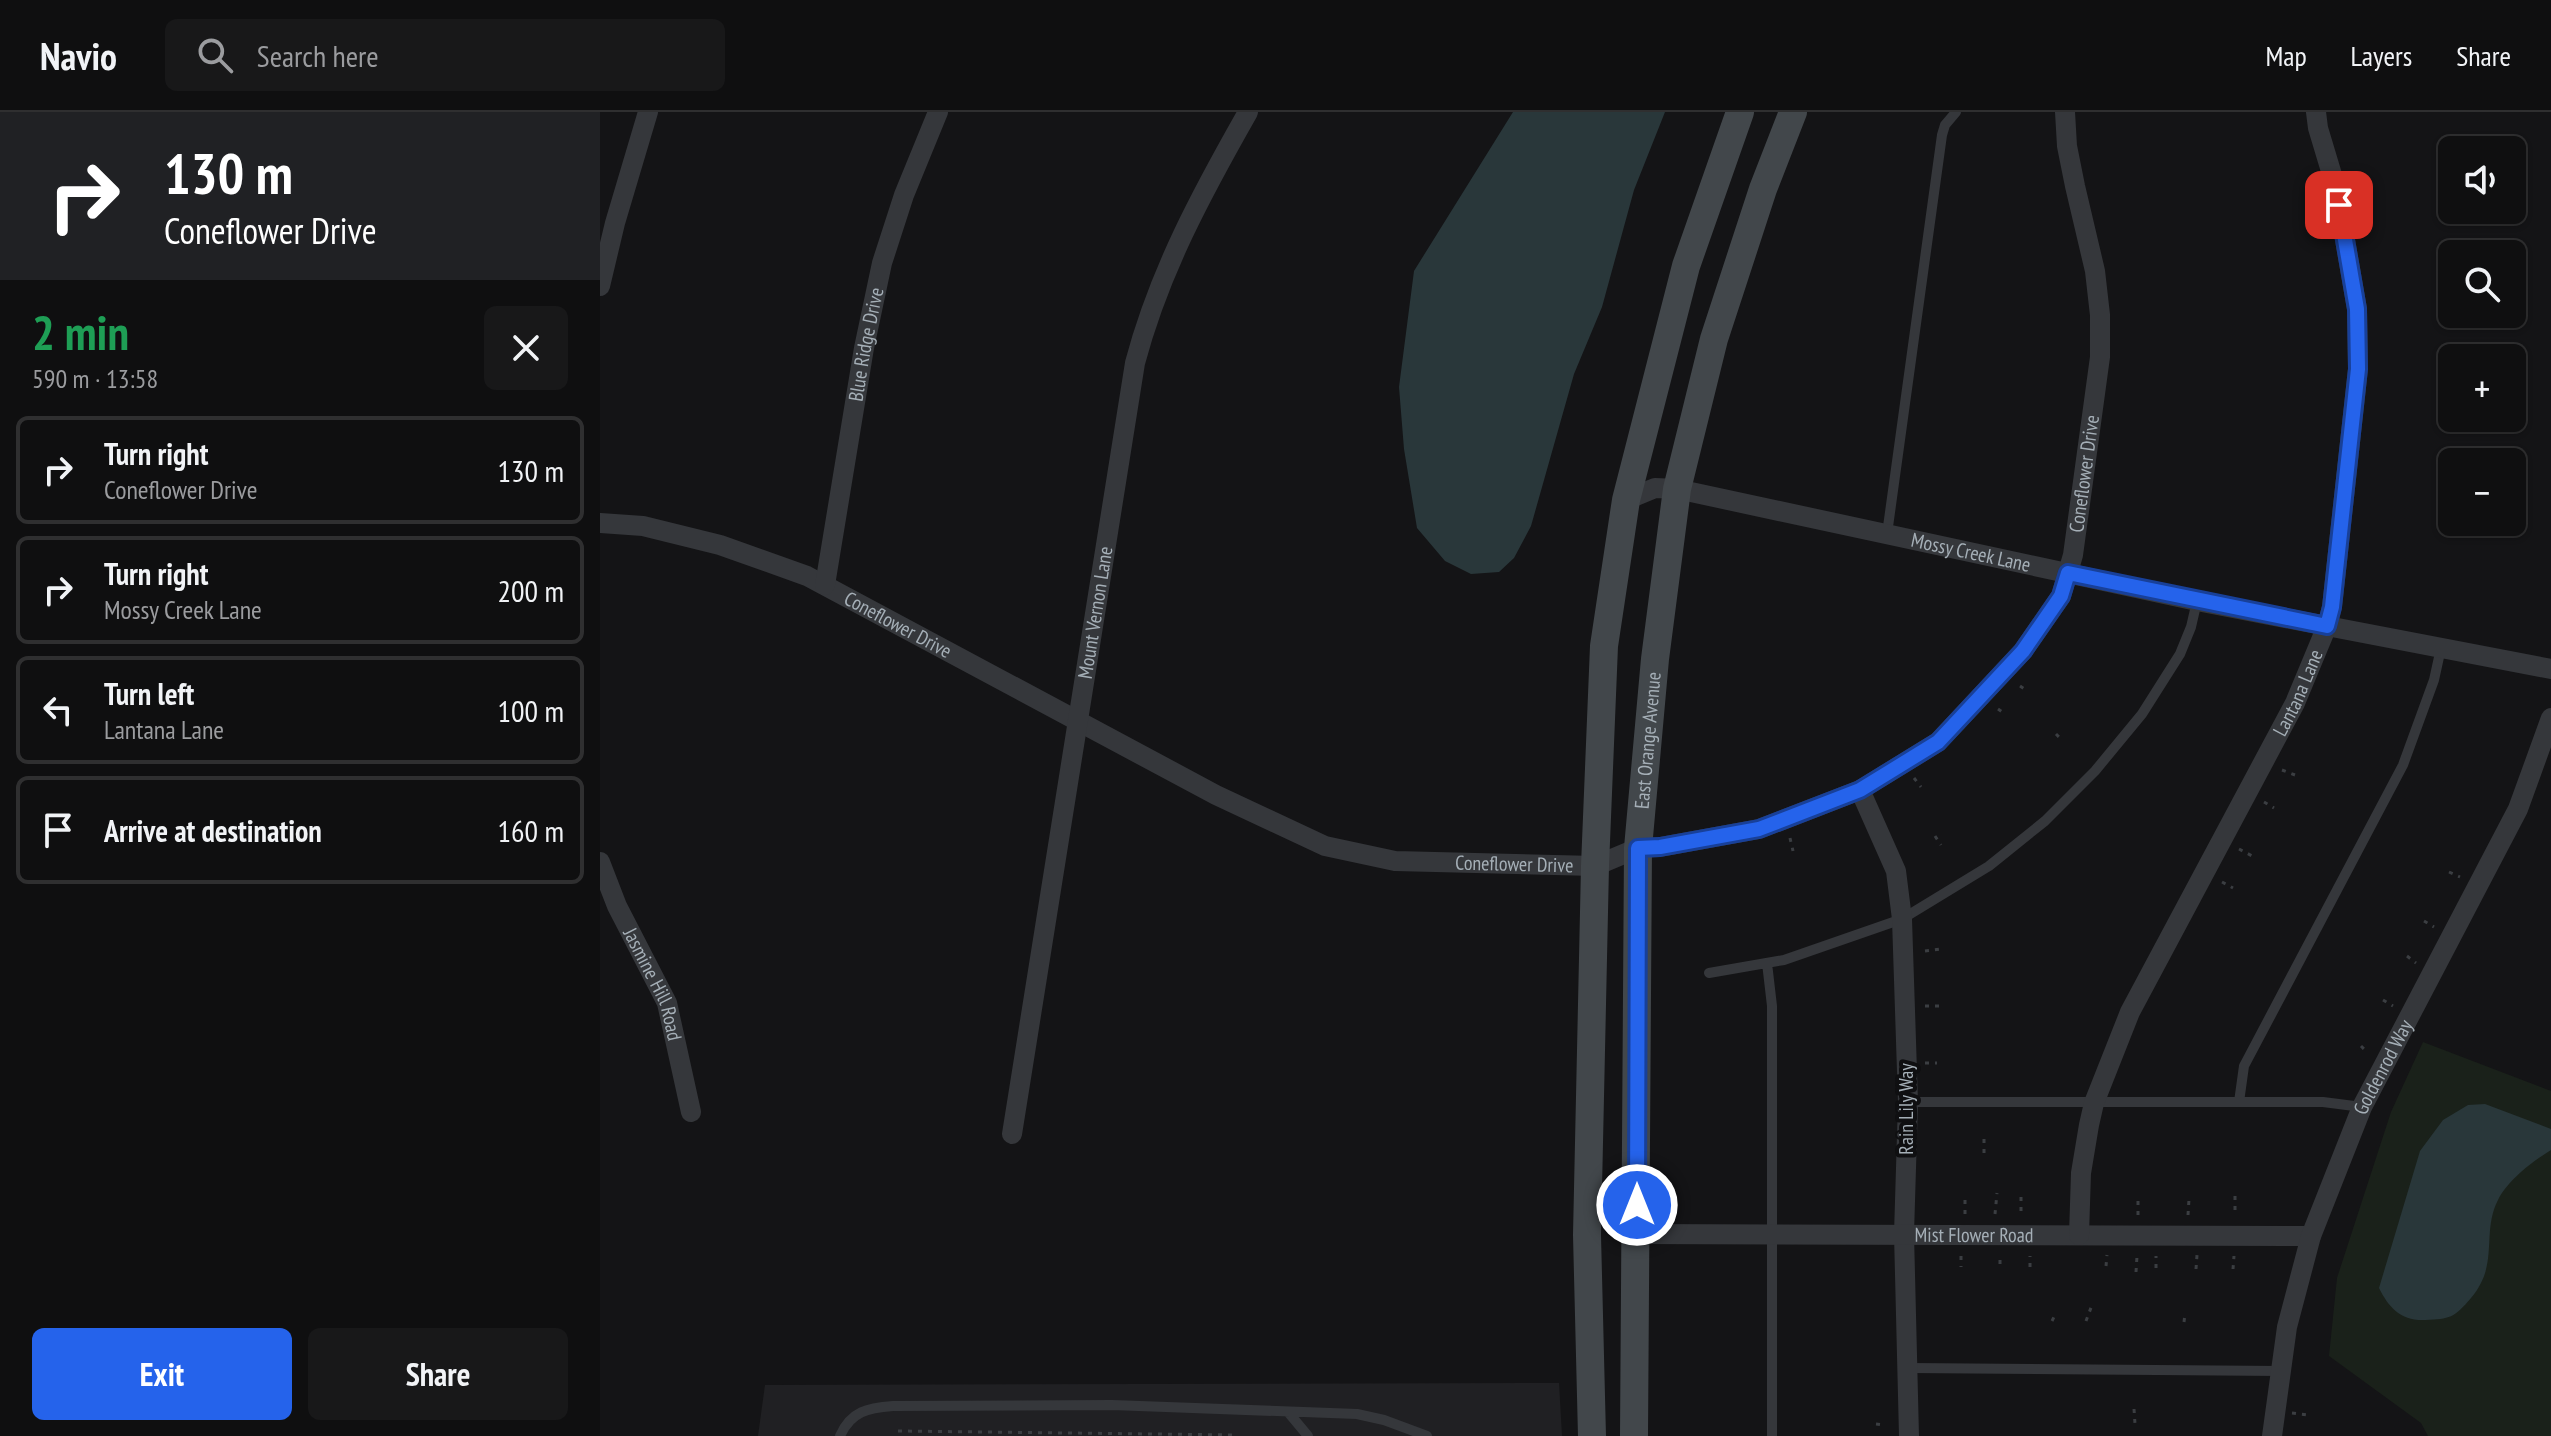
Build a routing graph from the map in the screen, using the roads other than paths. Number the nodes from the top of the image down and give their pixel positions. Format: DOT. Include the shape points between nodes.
graph roads {
  1 [pos="648,112"];
  2 [pos="938,112"];
  3 [pos="1248,112"];
  4 [pos="1740,112"];
  5 [pos="1793,112"];
  6 [pos="1956,112"];
  7 [pos="2065,112"];
  8 [pos="2316,112"];
  9 [pos="600,286"];
  10 [pos="1677,489"];
  11 [pos="1626,500"];
  12 [pos="600,523"];
  13 [pos="1887,534"];
  14 [pos="2068,573"];
  15 [pos="825,585"];
  16 [pos="2197,601"];
  17 [pos="2327,626"];
  18 [pos="2441,648"];
  19 [pos="2551,669"];
  20 [pos="2551,718"];
  21 [pos="1078,720"];
  22 [pos="1860,790"];
  23 [pos="1638,848"];
  24 [pos="600,862"];
  25 [pos="1595,866"];
  26 [pos="1638,896"];
  27 [pos="1902,919"];
  28 [pos="1767,963"];
  29 [pos="1709,973"];
  30 [pos="1908,1102"];
  31 [pos="2239,1102"];
  32 [pos="2094,1103"];
  33 [pos="2362,1107"];
  34 [pos="691,1112"];
  35 [pos="1012,1134"];
  36 [pos="1636,1234"];
  37 [pos="1773,1234"];
  38 [pos="1904,1234"];
  39 [pos="2079,1235"];
  40 [pos="2311,1236"];
  41 [pos="1909,1368"];
  42 [pos="2281,1371"];
  43 [pos="1288,1412"];
  44 [pos="840,1436"];
  45 [pos="1308,1436"];
  46 [pos="1427,1436"];
  47 [pos="1592,1436"];
  48 [pos="1634,1436"];
  49 [pos="1772,1436"];
  50 [pos="1909,1436"];
  51 [pos="2272,1436"];
  1 -- 9 [label="street"];
  2 -- 15 [label="street, Blue Ridge Drive" via="882,263"];
  3 -- 21 [label="street, Mount Vernon Lane" via="1168,262 1143,331"];
  4 -- 11 [label="street" via="1686,266"];
  5 -- 10 [label="street, East Orange Avenue" via="1714,339"];
  6 -- 13 [label="lane" via="1942,135"];
  7 -- 14 [label="street, Coneflower Drive" via="2095,271 2100,343"];
  8 -- 17 [label="street, Lantana Lane" via="2336,188 2357,309 2358,369"];
  10 -- 11 [label="street, Mossy Creek Lane" via="1655,488"];
  10 -- 13 [label="street, Mossy Creek Lane"];
  10 -- 23 [label="street, East Orange Avenue"];
  11 -- 25 [label="street" via="1604,646"];
  12 -- 15 [label="street, Coneflower Drive" via="643,526 720,545"];
  13 -- 14 [label="street, Mossy Creek Lane"];
  14 -- 16 [label="street, Mossy Creek Lane"];
  14 -- 22 [label="street, Coneflower Drive" via="2061,596 2023,651 1938,742"];
  15 -- 21 [label="street, Coneflower Drive"];
  16 -- 17 [label="street, Mossy Creek Lane"];
  16 -- 27 [label="lane" via="2180,654 2142,714 2095,771 1989,866"];
  17 -- 18 [label="street, Mossy Creek Lane"];
  17 -- 32 [label="street, Lantana Lane" via="2295,703 2130,1012"];
  18 -- 19 [label="street, Mossy Creek Lane"];
  18 -- 31 [label="lane" via="2403,765 2244,1066"];
  20 -- 33 [label="street, Goldenrod Way" via="2518,809"];
  21 -- 25 [label="street, Coneflower Drive" via="1216,795 1325,846 1395,861"];
  21 -- 35 [label="street, Mount Vernon Lane"];
  22 -- 23 [label="street, Coneflower Drive" via="1759,829"];
  22 -- 27 [label="street, Rain Lily Way" via="1896,871"];
  23 -- 25 [label="street, Coneflower Drive"];
  23 -- 26 [label="street, East Orange Avenue"];
  24 -- 34 [label="street, Jasmine Hill Road" via="667,1003"];
  25 -- 26 [label="street"];
  25 -- 47 [label="street" via="1587,1235"];
  26 -- 36 [label="street, East Orange Avenue"];
  27 -- 28 [label="lane"];
  27 -- 30 [label="street, Rain Lily Way"];
  28 -- 29 [label="lane"];
  28 -- 37 [label="lane" via="1772,1006"];
  30 -- 32 [label="lane"];
  30 -- 38 [label="street, Rain Lily Way"];
  31 -- 32 [label="lane"];
  31 -- 33 [label="lane"];
  32 -- 39 [label="street, Lantana Lane" via="2081,1173"];
  33 -- 40 [label="street, Goldenrod Way"];
  36 -- 37 [label="street, Mist Flower Road"];
  36 -- 48 [label="street, East Orange Avenue"];
  37 -- 38 [label="street, Mist Flower Road"];
  37 -- 49 [label="lane"];
  38 -- 39 [label="street, Mist Flower Road"];
  38 -- 41 [label="street, Rain Lily Way"];
  39 -- 40 [label="street, Mist Flower Road"];
  40 -- 42 [label="street, Goldenrod Way"];
  41 -- 42 [label="lane"];
  41 -- 50 [label="street, Rain Lily Way"];
  42 -- 51 [label="street, Goldenrod Way"];
  43 -- 44 [label="lane" via="1112,1405 893,1406 864,1409"];
  43 -- 45 [label="lane"];
  43 -- 46 [label="lane" via="1357,1414"];
}
